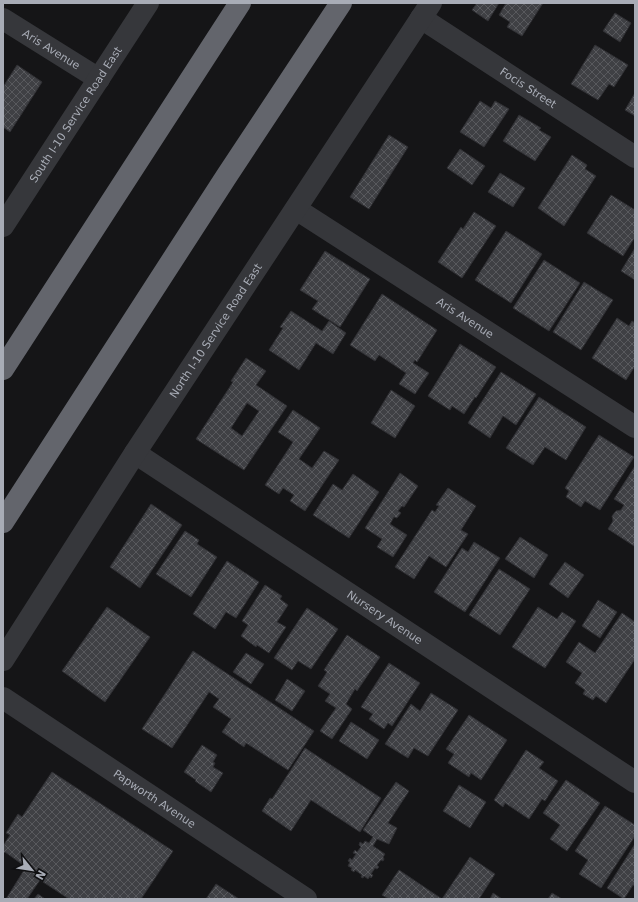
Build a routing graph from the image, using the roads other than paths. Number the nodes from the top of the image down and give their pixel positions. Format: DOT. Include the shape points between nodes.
graph roads {
  1 [pos="148,3"];
  2 [pos="240,3"];
  3 [pos="341,3"];
  4 [pos="426,10"];
  5 [pos="3,19"];
  6 [pos="99,79"];
  7 [pos="635,157"];
  8 [pos="296,209"];
  9 [pos="3,226"];
  10 [pos="3,369"];
  11 [pos="635,427"];
  12 [pos="135,453"];
  13 [pos="3,522"];
  14 [pos="3,660"];
  15 [pos="3,698"];
  16 [pos="635,782"];
  17 [pos="306,899"];
  1 -- 6 [label="street, South I-10 Service Road East"];
  2 -- 10 [label="highway"];
  3 -- 13 [label="highway"];
  4 -- 7 [label="street, Focis Street"];
  4 -- 8 [label="street, North I-10 Service Road East"];
  5 -- 6 [label="street, Aris Avenue"];
  6 -- 9 [label="street, South I-10 Service Road East"];
  8 -- 11 [label="street, Aris Avenue"];
  8 -- 12 [label="street, North I-10 Service Road East"];
  12 -- 14 [label="street, North I-10 Service Road East"];
  12 -- 16 [label="street, Nursery Avenue"];
  15 -- 17 [label="street, Papworth Avenue"];
}
